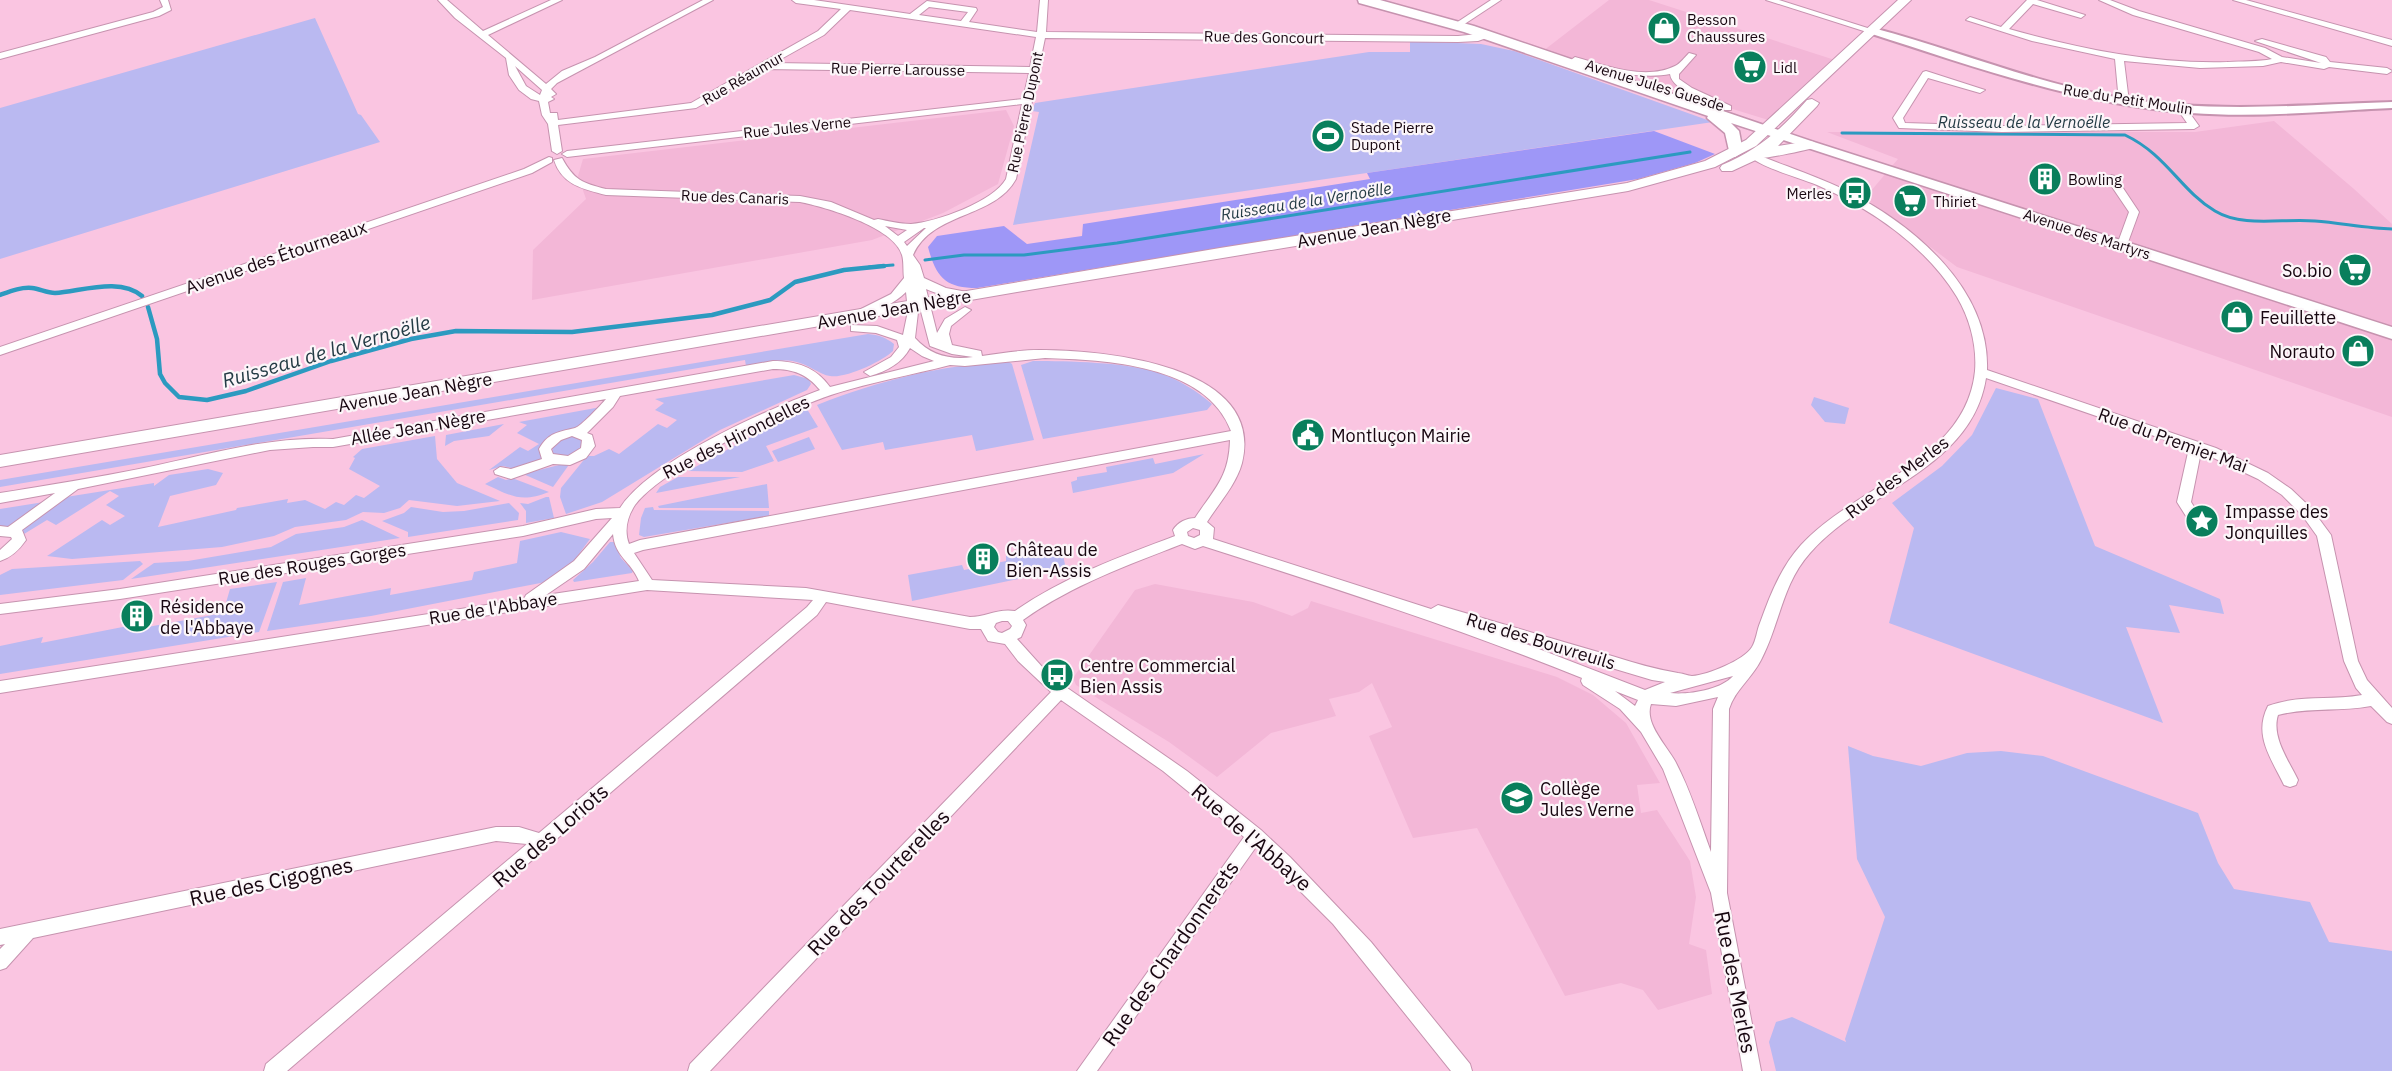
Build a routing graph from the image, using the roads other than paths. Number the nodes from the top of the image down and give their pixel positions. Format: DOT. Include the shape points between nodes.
graph roads {
  1 [pos="164,0"];
  2 [pos="558,0"];
  3 [pos="709,0"];
  4 [pos="796,0"];
  5 [pos="1044,0"];
  6 [pos="1364,0"];
  7 [pos="1497,0"];
  8 [pos="1770,0"];
  9 [pos="1905,0"];
  10 [pos="2103,0"];
  11 [pos="2237,0"];
  12 [pos="446,1"];
  13 [pos="848,7"];
  14 [pos="2081,15"];
  15 [pos="911,17"];
  16 [pos="1970,20"];
  17 [pos="963,25"];
  18 [pos="1457,25"];
  19 [pos="2003,30"];
  20 [pos="1485,34"];
  21 [pos="1870,34"];
  22 [pos="481,35"];
  23 [pos="1041,35"];
  24 [pos="2240,43"];
  25 [pos="2392,43"];
  26 [pos="1518,45"];
  27 [pos="1692,55"];
  28 [pos="0,56"];
  29 [pos="509,58"];
  30 [pos="2119,59"];
  31 [pos="2280,59"];
  32 [pos="1575,60"];
  33 [pos="2327,64"];
  34 [pos="764,66"];
  35 [pos="582,67"];
  36 [pos="1679,68"];
  37 [pos="1032,70"];
  38 [pos="2387,71"];
  39 [pos="560,78"];
  40 [pos="536,82"];
  41 [pos="1980,90"];
  42 [pos="548,96"];
  43 [pos="1026,101"];
  44 [pos="2124,102"];
  45 [pos="1684,103"];
  46 [pos="2392,105"];
  47 [pos="1728,108"];
  48 [pos="2183,110"];
  49 [pos="553,123"];
  50 [pos="1779,129"];
  51 [pos="1809,145"];
  52 [pos="1752,153"];
  53 [pos="558,156"];
  54 [pos="2111,178"];
  55 [pos="867,220"];
  56 [pos="942,220"];
  57 [pos="920,226"];
  58 [pos="898,241"];
  59 [pos="2124,241"];
  60 [pos="907,255"];
  61 [pos="914,279"];
  62 [pos="1937,281"];
  63 [pos="1951,281"];
  64 [pos="968,303"];
  65 [pos="919,311"];
  66 [pos="852,322"];
  67 [pos="2392,326"];
  68 [pos="2392,333"];
  69 [pos="905,339"];
  70 [pos="934,343"];
  71 [pos="947,347"];
  72 [pos="0,351"];
  73 [pos="927,355"];
  74 [pos="1006,356"];
  75 [pos="949,362"];
  76 [pos="1982,372"];
  77 [pos="888,374"];
  78 [pos="827,392"];
  79 [pos="615,393"];
  80 [pos="580,433"];
  81 [pos="1237,434"];
  82 [pos="2196,446"];
  83 [pos="551,460"];
  84 [pos="0,461"];
  85 [pos="500,471"];
  86 [pos="0,472"];
  87 [pos="77,484"];
  88 [pos="0,498"];
  89 [pos="623,513"];
  90 [pos="2196,521"];
  91 [pos="1199,524"];
  92 [pos="5,531"];
  93 [pos="1182,539"];
  94 [pos="1204,541"];
  95 [pos="624,552"];
  96 [pos="0,556"];
  97 [pos="647,585"];
  98 [pos="823,596"];
  99 [pos="1389,600"];
  100 [pos="524,603"];
  101 [pos="0,609"];
  102 [pos="1016,618"];
  103 [pos="988,623"];
  104 [pos="1008,638"];
  105 [pos="1757,652"];
  106 [pos="1558,663"];
  107 [pos="1693,681"];
  108 [pos="0,687"];
  109 [pos="1730,687"];
  110 [pos="1059,693"];
  111 [pos="1702,696"];
  112 [pos="1647,697"];
  113 [pos="2374,699"];
  114 [pos="1721,710"];
  115 [pos="2392,718"];
  116 [pos="1647,729"];
  117 [pos="2290,780"];
  118 [pos="1255,836"];
  119 [pos="541,842"];
  120 [pos="1719,893"];
  121 [pos="28,931"];
  122 [pos="0,937"];
  123 [pos="0,962"];
  124 [pos="1455,1068"];
  125 [pos="273,1071"];
  126 [pos="697,1071"];
  127 [pos="1086,1071"];
  128 [pos="1752,1071"];
  1 -- 28 [label="street" via="168,6 163,11"];
  2 -- 22 [label="street"];
  3 -- 35 [label="street"];
  4 -- 13 [label="street, Rue des Goncourt"];
  5 -- 23 [label="street, Rue Pierre Dupont"];
  6 -- 18 [label="main road, Avenue Jules Guesde"];
  7 -- 18 [label="street"];
  8 -- 21 [label="street"];
  9 -- 21 [label="main road, Avenue Jean Nègre"];
  10 -- 24 [label="street"];
  11 -- 25 [label="street"];
  12 -- 22 [label="street"];
  13 -- 15 [label="street, Rue des Goncourt"];
  13 -- 34 [label="street, Rue Réaumur" via="821,33"];
  14 -- 19 [label="street" via="2031,1"];
  15 -- 17 [label="street, Rue des Goncourt"];
  15 -- 17 [label="street" via="927,4 973,10"];
  16 -- 19 [label="street"];
  17 -- 23 [label="street, Rue des Goncourt"];
  18 -- 20 [label="main road, Avenue Jules Guesde"];
  19 -- 30 [label="street"];
  20 -- 23 [label="street, Rue des Goncourt" via="1458,39"];
  20 -- 26 [label="main road, Avenue Jules Guesde"];
  21 -- 44 [label="street, Rue du Petit Moulin" via="2022,79"];
  21 -- 50 [label="main road, Avenue Jean Nègre"];
  22 -- 29 [label="street"];
  23 -- 37 [label="street, Rue Pierre Dupont"];
  24 -- 31 [label="street"];
  24 -- 33 [label="street" via="2254,39 2323,59"];
  26 -- 32 [label="main road, Avenue Jules Guesde"];
  26 -- 45 [label="main road, Avenue Jules Guesde"];
  27 -- 36 [label="street"];
  29 -- 40 [label="street"];
  29 -- 42 [label="street" via="521,87 537,99"];
  30 -- 31 [label="street" via="2207,66"];
  30 -- 44 [label="street"];
  31 -- 33 [label="street"];
  32 -- 36 [label="street" via="1650,75 1663,75"];
  32 -- 47 [label="main road, Avenue Jules Guesde"];
  33 -- 38 [label="street"];
  34 -- 37 [label="street, Rue Pierre Larousse"];
  34 -- 49 [label="street, Rue Réaumur" via="693,106"];
  35 -- 39 [label="street"];
  35 -- 42 [label="street"];
  36 -- 47 [label="street" via="1674,74 1680,85"];
  37 -- 43 [label="street, Rue Pierre Dupont"];
  39 -- 40 [label="street"];
  39 -- 42 [label="street"];
  40 -- 42 [label="street"];
  41 -- 48 [label="street" via="1926,74 1898,118 1902,126 2002,129 2194,126"];
  42 -- 49 [label="street" via="548,119"];
  43 -- 53 [label="street, Rue Jules Verne"];
  43 -- 56 [label="street, Rue Pierre Dupont" via="1006,188 987,202"];
  44 -- 48 [label="street, Rue du Petit Moulin"];
  45 -- 50 [label="main road, Avenue Jules Guesde"];
  45 -- 52 [label="main road" via="1727,126 1735,141"];
  46 -- 48 [label="street, Rue du Petit Moulin" via="2262,112"];
  47 -- 50 [label="main road, Avenue Jules Guesde"];
  49 -- 53 [label="street"];
  50 -- 51 [label="main road, Avenue des Martyrs"];
  50 -- 52 [label="main road, Avenue Jean Nègre"];
  50 -- 59 [label="main road, Avenue des Martyrs"];
  51 -- 52 [label="main road, Avenue Jean Nègre"];
  51 -- 59 [label="main road, Avenue des Martyrs"];
  52 -- 63 [label="street, Rue des Merles" via="1845,194 1888,221 1911,237"];
  52 -- 64 [label="main road, Avenue Jean Nègre" via="1704,177 1639,193"];
  53 -- 55 [label="street, Rue des Canaris" via="562,172 569,179 606,192 800,199 827,204"];
  53 -- 72 [label="street, Avenue des Étourneaux" via="528,171"];
  54 -- 59 [label="street" via="2133,212"];
  55 -- 57 [label="street"];
  55 -- 58 [label="street, Rue des Canaris"];
  56 -- 57 [label="street"];
  56 -- 60 [label="street"];
  57 -- 58 [label="street"];
  58 -- 60 [label="street, Rue des Canaris"];
  59 -- 67 [label="main road, Avenue des Martyrs"];
  59 -- 68 [label="main road, Avenue des Martyrs"];
  60 -- 61 [label="street"];
  61 -- 64 [label="street"];
  61 -- 65 [label="street"];
  61 -- 66 [label="street" via="903,292"];
  62 -- 63 [label="street"];
  63 -- 76 [label="street, Rue des Merles" via="1972,316 1982,354"];
  64 -- 65 [label="main road, Avenue Jean Nègre"];
  64 -- 71 [label="street" via="943,328"];
  65 -- 66 [label="main road, Avenue Jean Nègre"];
  65 -- 69 [label="street"];
  65 -- 70 [label="street"];
  66 -- 69 [label="street"];
  66 -- 84 [label="main road, Avenue Jean Nègre"];
  66 -- 86 [label="main road, Avenue Jean Nègre"];
  69 -- 73 [label="street"];
  69 -- 78 [label="street" via="902,354 892,362"];
  70 -- 71 [label="street"];
  70 -- 73 [label="street"];
  71 -- 74 [label="street" via="969,354"];
  73 -- 75 [label="street"];
  73 -- 77 [label="street"];
  74 -- 75 [label="street"];
  74 -- 81 [label="street" via="1096,357 1180,375 1222,401"];
  75 -- 77 [label="street"];
  76 -- 82 [label="street, Rue du Premier Mai"];
  76 -- 105 [label="street, Rue des Merles" via="1975,400 1951,438 1834,524 1790,568"];
  77 -- 78 [label="street"];
  78 -- 79 [label="street, Allée Jean Nègre" via="819,378 808,371 781,365"];
  78 -- 89 [label="street, Rue des Hirondelles" via="768,417 668,470 644,488"];
  79 -- 80 [label="street" via="612,401"];
  79 -- 87 [label="street, Allée Jean Nègre" via="333,443 312,441 236,453"];
  80 -- 83 [label="street" via="559,435 548,444 545,453"];
  80 -- 83 [label="street" via="589,441 582,454 563,461"];
  81 -- 91 [label="street" via="1236,461"];
  81 -- 95 [label="street" via="640,544"];
  82 -- 90 [label="street" via="2184,502"];
  82 -- 113 [label="street, Rue du Premier Mai" via="2257,471 2314,517 2324,535 2351,661 2361,684"];
  83 -- 85 [label="street" via="511,474"];
  87 -- 88 [label="street, Allée Jean Nègre"];
  87 -- 92 [label="street"];
  89 -- 95 [label="street" via="620,538"];
  89 -- 100 [label="street, Rue des Hirondelles" via="579,565"];
  89 -- 101 [label="street, Rue des Rouges Gorges" via="596,514 523,531 120,594"];
  91 -- 93 [label="street" via="1182,527"];
  91 -- 94 [label="street" via="1208,531"];
  92 -- 96 [label="street" via="16,532 19,540"];
  93 -- 94 [label="street" via="1195,544"];
  93 -- 102 [label="street" via="1092,573"];
  94 -- 99 [label="street, Rue des Bouvreuils"];
  95 -- 97 [label="street" via="644,574"];
  97 -- 98 [label="street, Rue de l'Abbaye"];
  97 -- 100 [label="street, Rue de l'Abbaye"];
  98 -- 103 [label="street, Rue de l'Abbaye"];
  98 -- 119 [label="street, Rue des Loriots" via="812,611"];
  99 -- 106 [label="street, Rue des Bouvreuils"];
  99 -- 107 [label="street, Rue des Bouvreuils" via="1480,621 1652,674"];
  100 -- 108 [label="street, Rue de l'Abbaye"];
  102 -- 103 [label="street" via="1001,615"];
  102 -- 104 [label="street" via="1018,629"];
  103 -- 104 [label="street" via="987,631 993,637"];
  104 -- 110 [label="street, Rue de l'Abbaye"];
  105 -- 107 [label="street" via="1730,671"];
  105 -- 109 [label="street, Rue des Merles" via="1746,672"];
  106 -- 112 [label="street"];
  106 -- 116 [label="street" via="1624,705"];
  107 -- 111 [label="street"];
  107 -- 112 [label="street" via="1654,691"];
  109 -- 111 [label="street"];
  109 -- 114 [label="street, Rue des Merles"];
  110 -- 118 [label="street, Rue de l'Abbaye" via="1158,758"];
  110 -- 126 [label="street, Rue des Tourterelles"];
  111 -- 112 [label="street" via="1676,700"];
  111 -- 114 [label="street"];
  112 -- 116 [label="street" via="1642,707"];
  113 -- 115 [label="street, Rue du Premier Mai"];
  113 -- 117 [label="street" via="2347,704 2296,704 2273,710 2267,719 2268,733"];
  114 -- 120 [label="street, Rue des Merles"];
  116 -- 120 [label="street, Rue des Merles" via="1670,767"];
  118 -- 124 [label="street, Rue de l'Abbaye" via="1299,874 1373,956"];
  118 -- 127 [label="street, Rue des Chardonnerets"];
  119 -- 121 [label="street, Rue des Cigognes" via="513,833 496,834"];
  119 -- 125 [label="street, Rue des Loriots"];
  120 -- 128 [label="street, Rue des Merles"];
  121 -- 122 [label="street, Rue des Cigognes"];
  121 -- 123 [label="street"];
}
